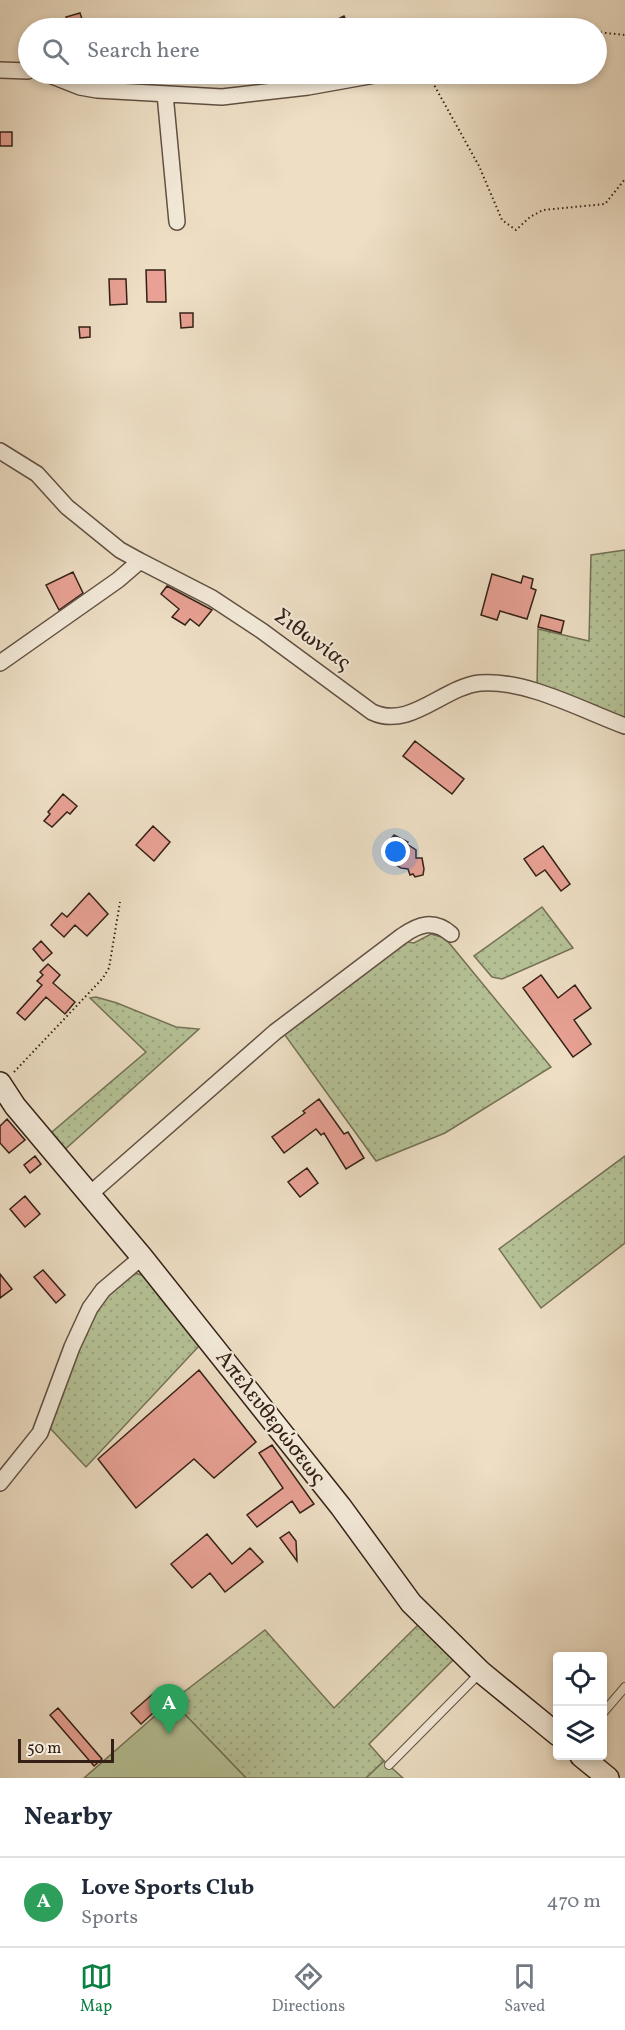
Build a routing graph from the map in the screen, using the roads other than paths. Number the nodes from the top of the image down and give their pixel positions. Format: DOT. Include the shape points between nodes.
graph roads {
  1 [pos="0,70"];
  2 [pos="18,71"];
  3 [pos="72,84"];
  4 [pos="325,84"];
  5 [pos="165,94"];
  6 [pos="177,222"];
  7 [pos="0,452"];
  8 [pos="140,561"];
  9 [pos="0,663"];
  10 [pos="625,726"];
  11 [pos="451,934"];
  12 [pos="1,1084"];
  13 [pos="90,1194"];
  14 [pos="142,1257"];
  15 [pos="0,1483"];
  16 [pos="482,1672"];
  17 [pos="625,1687"];
  18 [pos="607,1709"];
  19 [pos="553,1732"];
  20 [pos="587,1760"];
  21 [pos="389,1765"];
  22 [pos="608,1778"];
  1 -- 2 [label="street"];
  3 -- 5 [label="street" via="97,90"];
  4 -- 5 [label="street" via="222,97"];
  5 -- 6 [label="street"];
  7 -- 8 [label="street, Σιθωνίας" via="37,474 76,514"];
  8 -- 9 [label="street"];
  8 -- 10 [label="street, Σιθωνίας" via="212,598 382,717 405,716 458,689 494,683 530,689"];
  11 -- 13 [label="street" via="429,924 402,936 275,1032"];
  12 -- 13 [label="street, Απελευθερώσεως"];
  13 -- 14 [label="street, Απελευθερώσεως"];
  14 -- 15 [label="street" via="103,1290 90,1308 40,1433"];
  14 -- 16 [label="street, Απελευθερώσεως" via="341,1507 411,1603"];
  16 -- 19 [label="street, Απελευθερώσεως"];
  16 -- 21 [label="lane"];
  17 -- 18 [label="lane"];
  20 -- 22 [label="street"];
}
